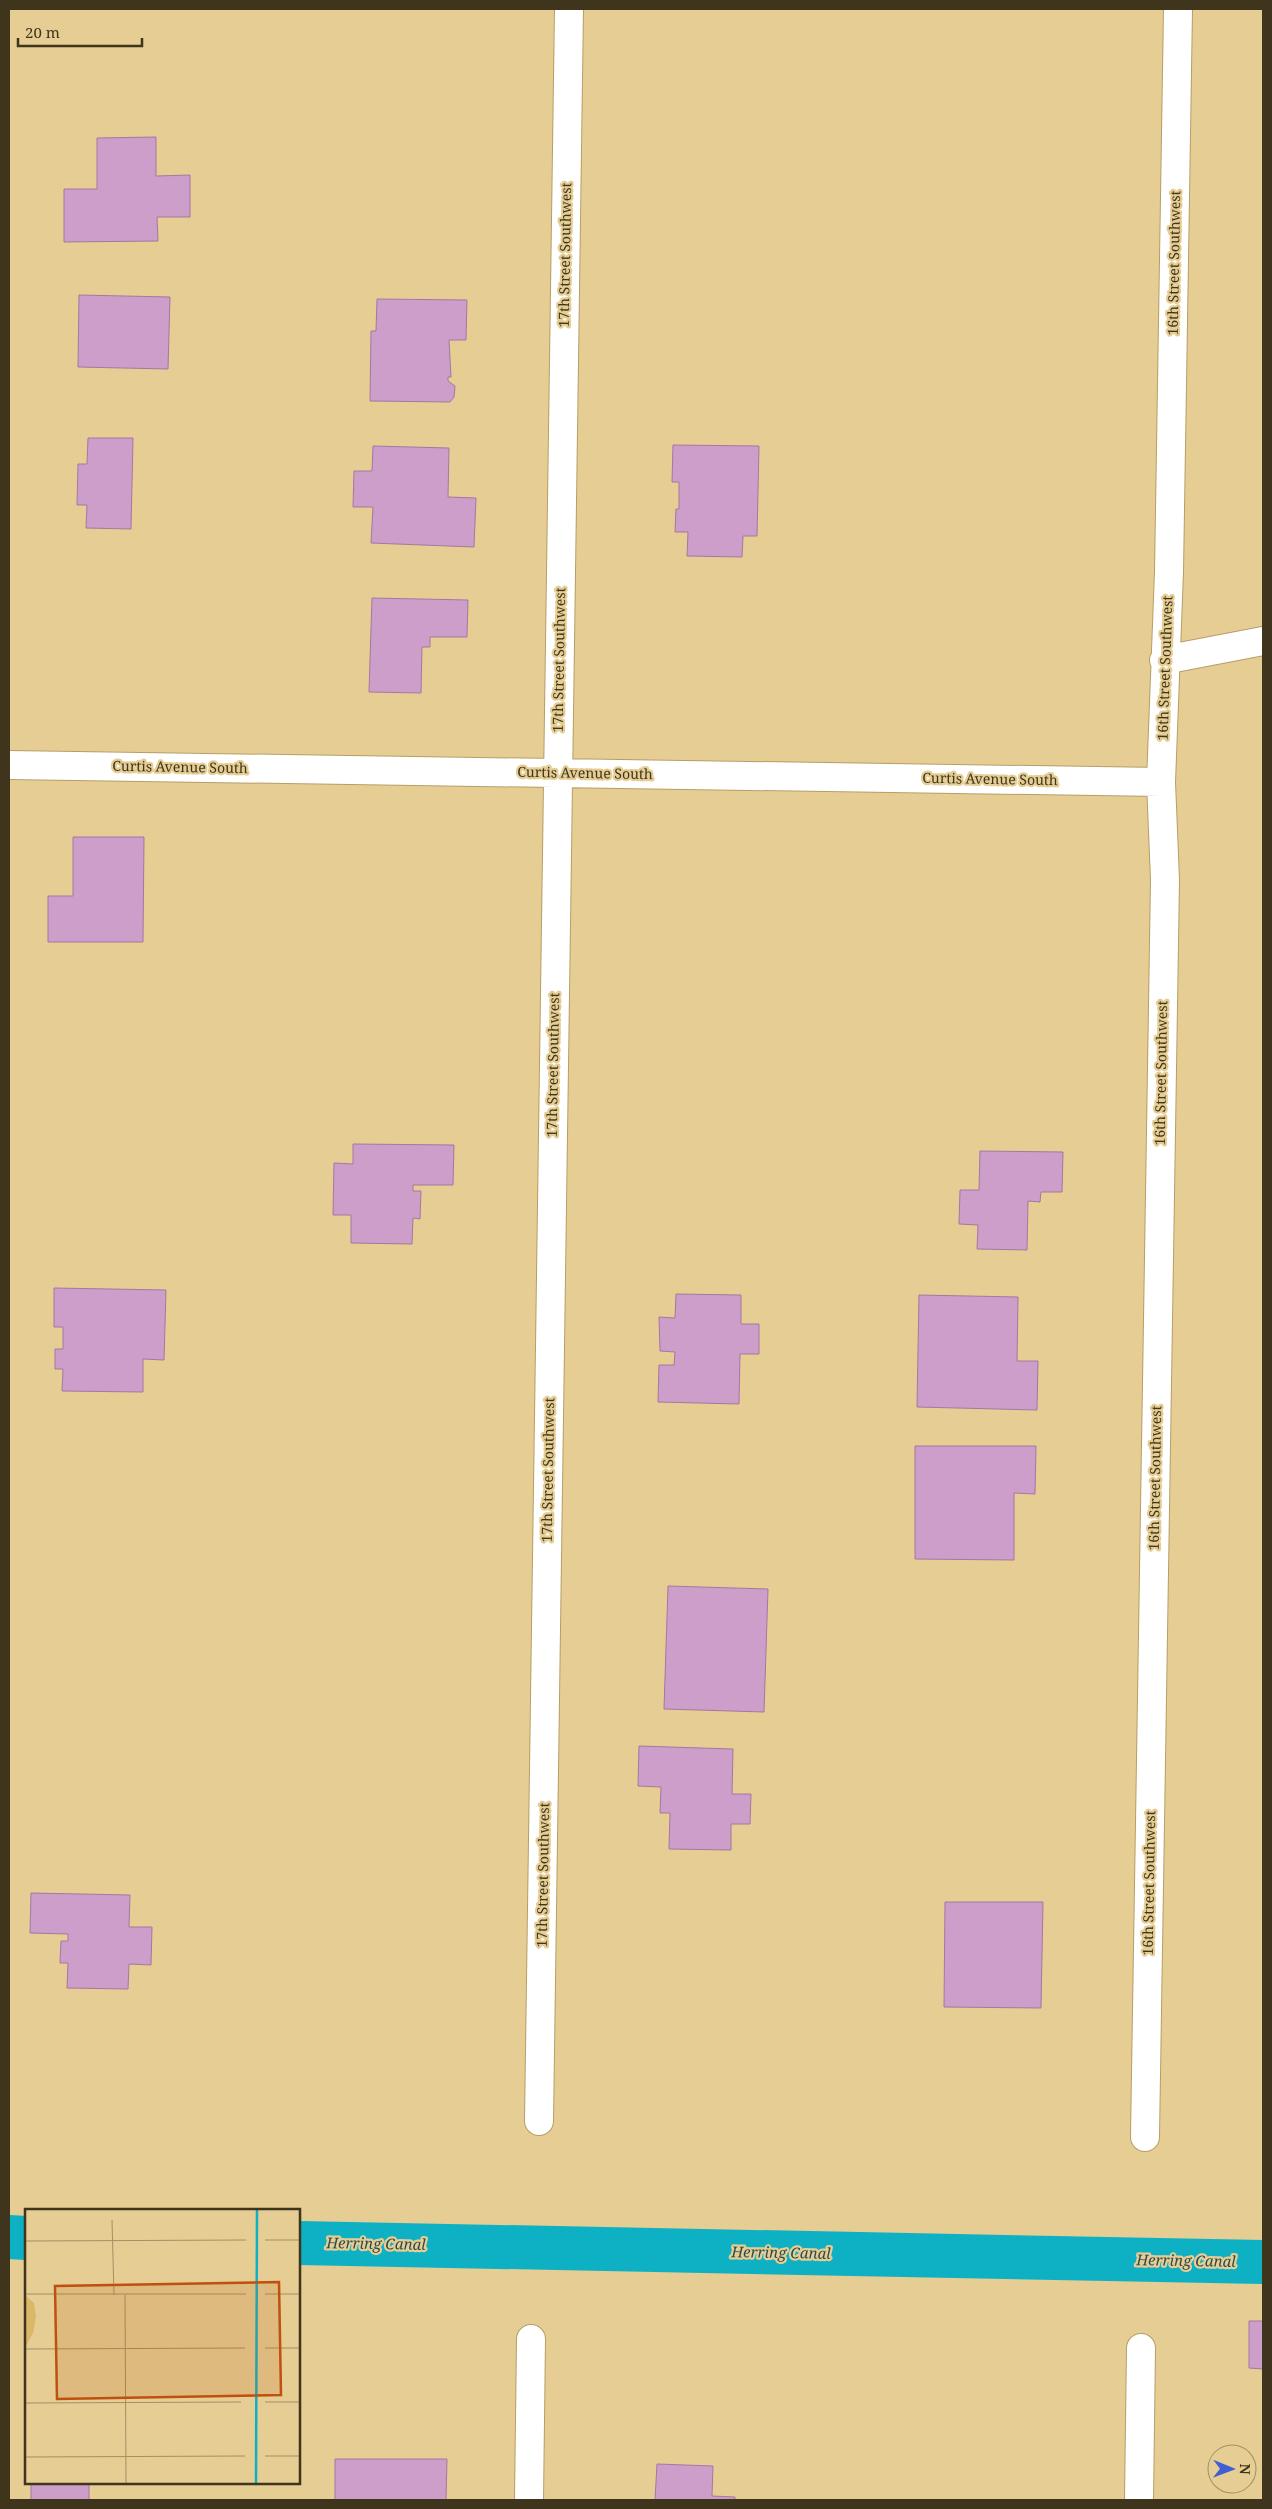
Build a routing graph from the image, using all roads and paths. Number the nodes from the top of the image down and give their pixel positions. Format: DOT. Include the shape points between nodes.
graph roads {
  1 [pos="569,9"];
  2 [pos="1178,9"];
  3 [pos="1263,641"];
  4 [pos="1164,660"];
  5 [pos="9,765"];
  6 [pos="557,773"];
  7 [pos="1161,782"];
  8 [pos="539,2120"];
  9 [pos="1145,2137"];
  10 [pos="531,2339"];
  11 [pos="1141,2348"];
  12 [pos="529,2500"];
  13 [pos="1139,2500"];
  1 -- 6 [label="street, 17th Street Southwest"];
  2 -- 4 [label="street, 16th Street Southwest"];
  3 -- 4 [label="street"];
  4 -- 7 [label="street, 16th Street Southwest"];
  5 -- 6 [label="street, Curtis Avenue South"];
  6 -- 7 [label="street, Curtis Avenue South"];
  6 -- 8 [label="street, 17th Street Southwest"];
  7 -- 9 [label="street, 16th Street Southwest" via="1165,880"];
  10 -- 12 [label="street"];
  11 -- 13 [label="street"];
}
